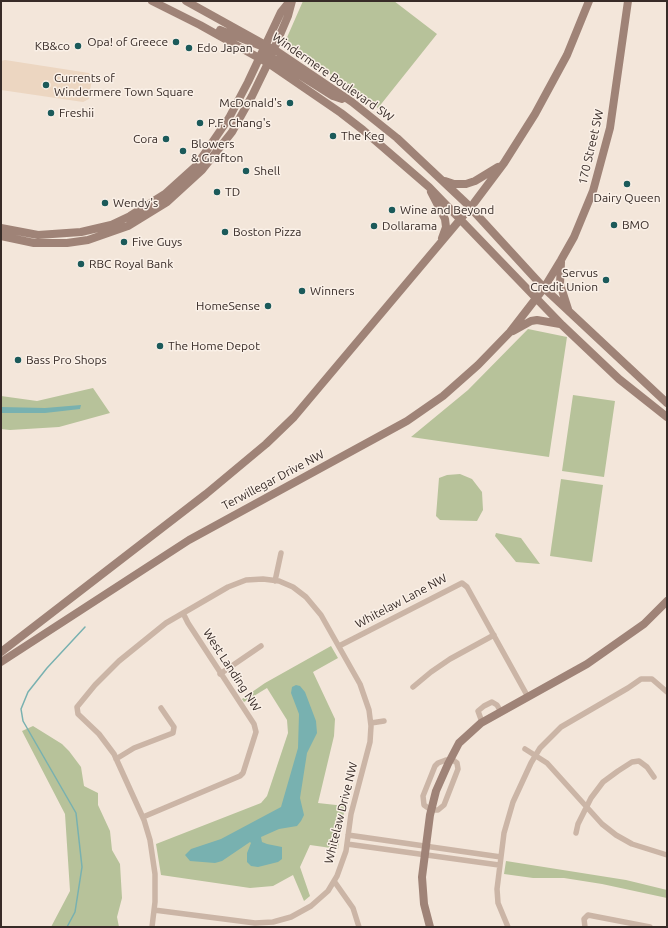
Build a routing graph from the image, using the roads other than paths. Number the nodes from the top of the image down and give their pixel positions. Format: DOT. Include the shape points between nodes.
graph roads {
  1 [pos="152,1"];
  2 [pos="186,1"];
  3 [pos="291,1"];
  4 [pos="589,1"];
  5 [pos="628,1"];
  6 [pos="200,25"];
  7 [pos="264,46"];
  8 [pos="271,56"];
  9 [pos="259,58"];
  10 [pos="504,163"];
  11 [pos="442,179"];
  12 [pos="429,187"];
  13 [pos="470,207"];
  14 [pos="461,219"];
  15 [pos="1,228"];
  16 [pos="1,236"];
  17 [pos="440,243"];
  18 [pos="561,260"];
  19 [pos="544,288"];
  20 [pos="537,298"];
  21 [pos="570,311"];
  22 [pos="562,325"];
  23 [pos="510,332"];
  24 [pos="667,403"];
  25 [pos="667,417"];
  26 [pos="281,553"];
  27 [pos="275,581"];
  28 [pos="667,601"];
  29 [pos="183,613"];
  30 [pos="494,635"];
  31 [pos="261,646"];
  32 [pos="339,646"];
  33 [pos="1,652"];
  34 [pos="1,662"];
  35 [pos="220,674"];
  36 [pos="413,687"];
  37 [pos="667,692"];
  38 [pos="528,697"];
  39 [pos="160,708"];
  40 [pos="501,712"];
  41 [pos="384,721"];
  42 [pos="482,722"];
  43 [pos="371,723"];
  44 [pos="525,749"];
  45 [pos="536,755"];
  46 [pos="116,759"];
  47 [pos="449,760"];
  48 [pos="654,777"];
  49 [pos="586,806"];
  50 [pos="431,810"];
  51 [pos="143,817"];
  52 [pos="576,833"];
  53 [pos="348,835"];
  54 [pos="347,844"];
  55 [pos="424,851"];
  56 [pos="667,855"];
  57 [pos="501,857"];
  58 [pos="499,865"];
  59 [pos="334,881"];
  60 [pos="154,910"];
  61 [pos="278,920"];
  62 [pos="620,921"];
  63 [pos="152,927"];
  64 [pos="280,927"];
  65 [pos="360,927"];
  66 [pos="430,927"];
  67 [pos="508,927"];
  68 [pos="585,927"];
  69 [pos="616,927"];
  70 [pos="650,927"];
  1 -- 6 [label="main road"];
  2 -- 7 [label="main road, Windermere Boulevard SW"];
  3 -- 7 [label="main road" via="281,12"];
  3 -- 8 [label="main road" via="288,16"];
  4 -- 10 [label="main road" via="567,55 535,114"];
  5 -- 18 [label="main road, 170 Street SW" via="610,128 602,162 574,237"];
  6 -- 7 [label="main road"];
  6 -- 9 [label="main road"];
  7 -- 8 [label="main road, Windermere Boulevard SW"];
  7 -- 9 [label="main road"];
  8 -- 9 [label="main road"];
  8 -- 11 [label="main road, Windermere Boulevard SW" via="352,102"];
  8 -- 12 [label="main road, Windermere Boulevard SW"];
  8 -- 16 [label="main road" via="243,113 218,152 185,187 148,215 108,234 74,242 34,243"];
  9 -- 15 [label="main road" via="235,108 207,151 181,180 148,206 111,225 81,232 38,235"];
  10 -- 11 [label="main road" via="466,184 454,184"];
  10 -- 13 [label="main road"];
  11 -- 13 [label="main road, Windermere Boulevard SW"];
  12 -- 14 [label="main road, Windermere Boulevard SW"];
  12 -- 17 [label="main road" via="445,219 446,227"];
  13 -- 14 [label="main road, Terwillegar Drive NW"];
  13 -- 19 [label="main road, Windermere Boulevard SW"];
  14 -- 17 [label="main road, Terwillegar Drive NW"];
  14 -- 20 [label="main road, Windermere Boulevard SW"];
  17 -- 33 [label="main road, Terwillegar Drive NW" via="322,385 266,444 201,498"];
  18 -- 19 [label="main road, 170 Street SW"];
  18 -- 21 [label="main road" via="560,284"];
  19 -- 20 [label="main road, 170 Street SW"];
  19 -- 21 [label="main road, Windermere Boulevard SW"];
  20 -- 22 [label="main road, Windermere Boulevard SW"];
  20 -- 23 [label="main road, Terwillegar Drive NW"];
  21 -- 24 [label="main road, Windermere Boulevard SW" via="614,356"];
  22 -- 23 [label="main road" via="537,320"];
  22 -- 25 [label="main road, Windermere Boulevard SW" via="619,379"];
  23 -- 34 [label="main road, Terwillegar Drive NW" via="443,396 407,421 189,540"];
  26 -- 27 [label="street"];
  27 -- 29 [label="street, Whitelaw Drive NW" via="246,580 228,587"];
  27 -- 32 [label="street, Whitelaw Drive NW" via="294,587 306,596"];
  28 -- 38 [label="main road" via="644,624 587,664"];
  29 -- 35 [label="street, West Landing NW"];
  29 -- 46 [label="street, Whitelaw Drive NW" via="119,661 77,708 78,714 99,734"];
  30 -- 32 [label="street, Whitelaw Lane NW" via="462,582"];
  30 -- 36 [label="street" via="450,659"];
  30 -- 38 [label="street, Whitelaw Lane NW"];
  31 -- 35 [label="street"];
  32 -- 43 [label="street, Whitelaw Drive NW" via="360,684"];
  35 -- 51 [label="street, West Landing NW" via="256,728 243,773 230,782"];
  37 -- 45 [label="street" via="652,679 641,679 561,727"];
  38 -- 40 [label="main road"];
  39 -- 46 [label="street" via="174,727 173,733 134,748"];
  40 -- 42 [label="main road"];
  40 -- 42 [label="street" via="492,702 484,706 478,711"];
  41 -- 43 [label="street"];
  42 -- 47 [label="main road" via="459,743"];
  43 -- 53 [label="street, Whitelaw Drive NW" via="370,742 356,790"];
  44 -- 45 [label="street"];
  45 -- 49 [label="street" via="547,763"];
  45 -- 57 [label="street" via="508,817"];
  46 -- 51 [label="street"];
  47 -- 50 [label="main road"];
  47 -- 50 [label="street" via="457,763 458,769 444,805 438,810"];
  48 -- 49 [label="street" via="643,762 632,762 603,782"];
  49 -- 52 [label="street"];
  49 -- 56 [label="street" via="602,824 621,839"];
  50 -- 55 [label="main road"];
  51 -- 60 [label="street" via="150,840 155,874"];
  53 -- 54 [label="street, Whitelaw Drive NW"];
  53 -- 55 [label="street"];
  54 -- 55 [label="street"];
  54 -- 59 [label="street, Whitelaw Drive NW"];
  55 -- 57 [label="street"];
  55 -- 58 [label="street"];
  55 -- 66 [label="main road" via="422,894"];
  57 -- 58 [label="street"];
  58 -- 67 [label="street" via="498,903"];
  59 -- 61 [label="street, Whitelaw Drive NW" via="328,891 308,908"];
  59 -- 65 [label="street" via="353,908"];
  60 -- 61 [label="street, Whitelaw Drive NW" via="256,923"];
  60 -- 63 [label="street"];
  61 -- 64 [label="street"];
  62 -- 68 [label="street" via="588,915 584,919"];
  62 -- 69 [label="street"];
  62 -- 70 [label="street"];
}
